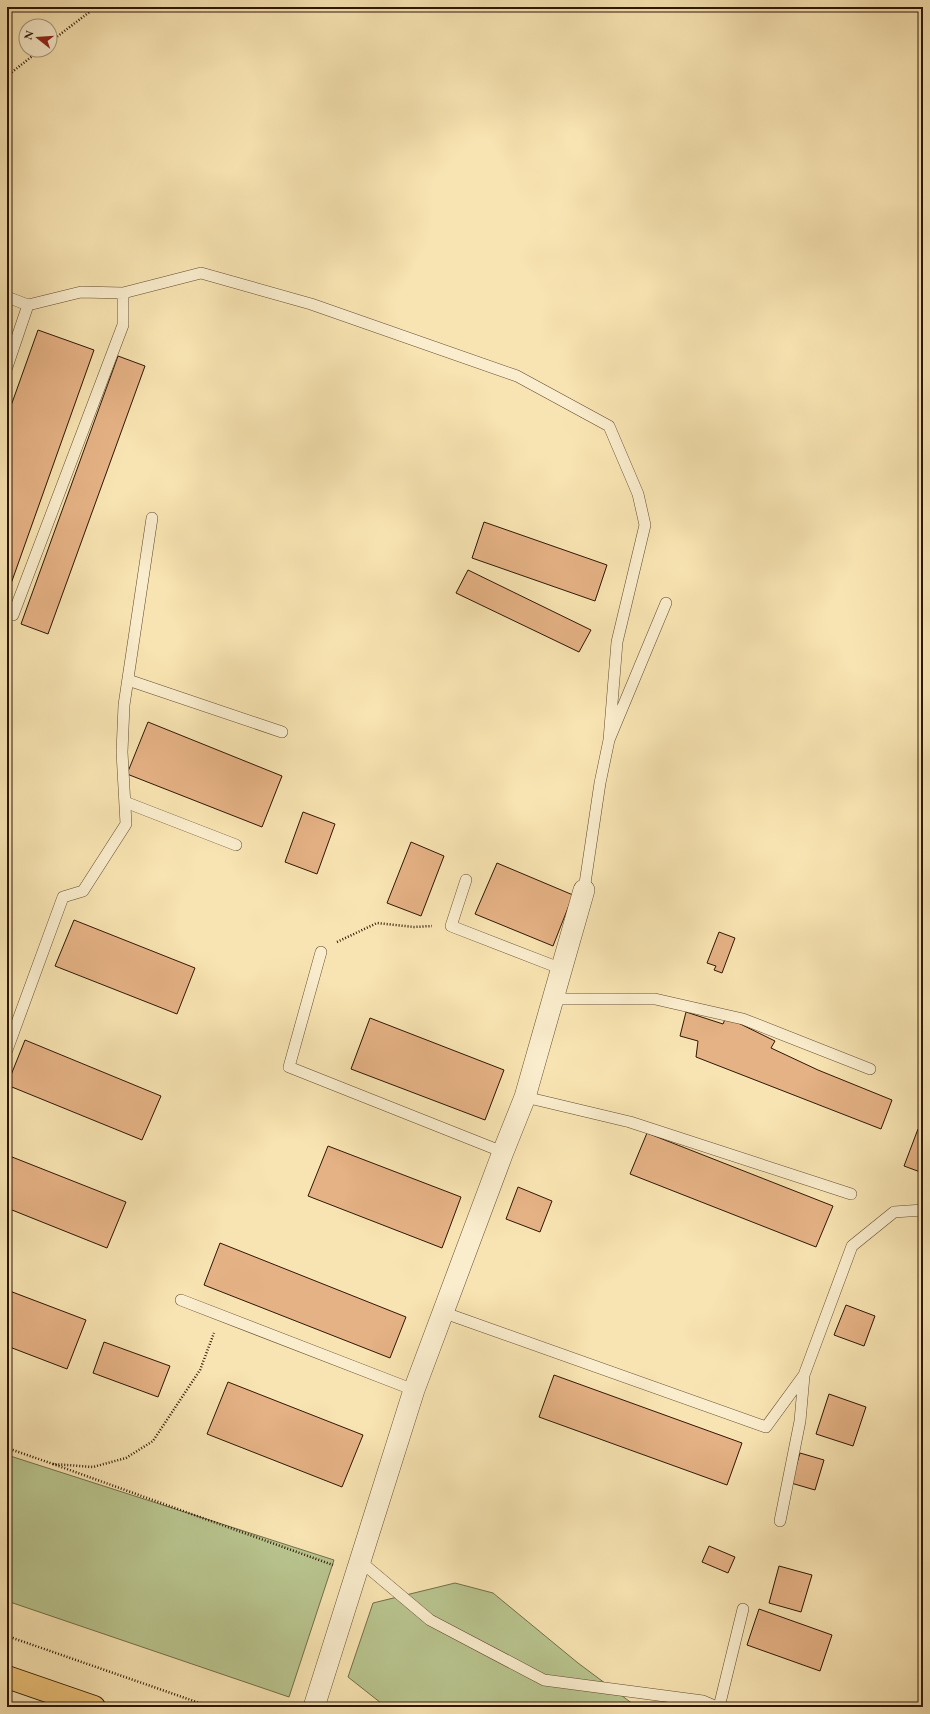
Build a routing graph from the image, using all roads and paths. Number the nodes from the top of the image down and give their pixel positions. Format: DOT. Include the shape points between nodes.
graph roads {
  1 [pos="96,7"];
  2 [pos="58,36"];
  3 [pos="30,58"];
  4 [pos="7,76"];
  5 [pos="123,293"];
  6 [pos="7,297"];
  7 [pos="28,305"];
  8 [pos="7,367"];
  9 [pos="152,518"];
  10 [pos="666,603"];
  11 [pos="13,615"];
  12 [pos="128,680"];
  13 [pos="282,732"];
  14 [pos="609,740"];
  15 [pos="125,802"];
  16 [pos="236,844"];
  17 [pos="466,880"];
  18 [pos="584,890"];
  19 [pos="451,926"];
  20 [pos="321,952"];
  21 [pos="562,969"];
  22 [pos="553,999"];
  23 [pos="7,1050"];
  24 [pos="870,1069"];
  25 [pos="525,1097"];
  26 [pos="503,1152"];
  27 [pos="850,1194"];
  28 [pos="923,1210"];
  29 [pos="181,1300"];
  30 [pos="442,1312"];
  31 [pos="221,1316"];
  32 [pos="804,1375"];
  33 [pos="414,1390"];
  34 [pos="7,1448"];
  35 [pos="53,1464"];
  36 [pos="780,1521"];
  37 [pos="358,1567"];
  38 [pos="743,1609"];
  39 [pos="7,1636"];
  40 [pos="7,1677"];
  41 [pos="94,1707"];
  42 [pos="211,1707"];
  43 [pos="314,1707"];
  44 [pos="718,1707"];
  1 -- 2 [label="path"];
  3 -- 4 [label="path"];
  5 -- 7 [label="lane" via="81,292"];
  5 -- 11 [label="lane" via="123,325"];
  5 -- 14 [label="lane" via="201,273 216,277 311,304 517,376 609,426 638,494 645,525 617,642"];
  6 -- 7 [label="lane"];
  7 -- 8 [label="lane"];
  9 -- 12 [label="lane"];
  10 -- 14 [label="lane"];
  12 -- 13 [label="lane"];
  12 -- 15 [label="lane" via="122,752"];
  14 -- 18 [label="lane"];
  15 -- 16 [label="lane"];
  15 -- 23 [label="lane" via="126,824 84,891 63,897"];
  17 -- 19 [label="lane"];
  18 -- 21 [label="street"];
  19 -- 20 [label="path" via="414,927 377,923"];
  19 -- 21 [label="lane"];
  20 -- 26 [label="lane" via="289,1067"];
  21 -- 22 [label="street"];
  22 -- 24 [label="lane" via="655,999 743,1019"];
  22 -- 25 [label="street"];
  25 -- 26 [label="street"];
  25 -- 27 [label="lane" via="630,1122"];
  26 -- 30 [label="street"];
  28 -- 32 [label="lane" via="894,1212 852,1246"];
  29 -- 31 [label="lane"];
  30 -- 32 [label="lane" via="766,1427"];
  30 -- 33 [label="street"];
  31 -- 33 [label="lane"];
  31 -- 35 [label="path" via="200,1370 153,1441 126,1458 93,1467"];
  32 -- 36 [label="lane" via="800,1420"];
  33 -- 37 [label="street"];
  34 -- 35 [label="path"];
  35 -- 37 [label="path"];
  37 -- 43 [label="street"];
  37 -- 44 [label="lane" via="430,1620 544,1680 703,1701"];
  38 -- 44 [label="lane"];
  39 -- 42 [label="path"];
  40 -- 41 [label="main road"];
}
